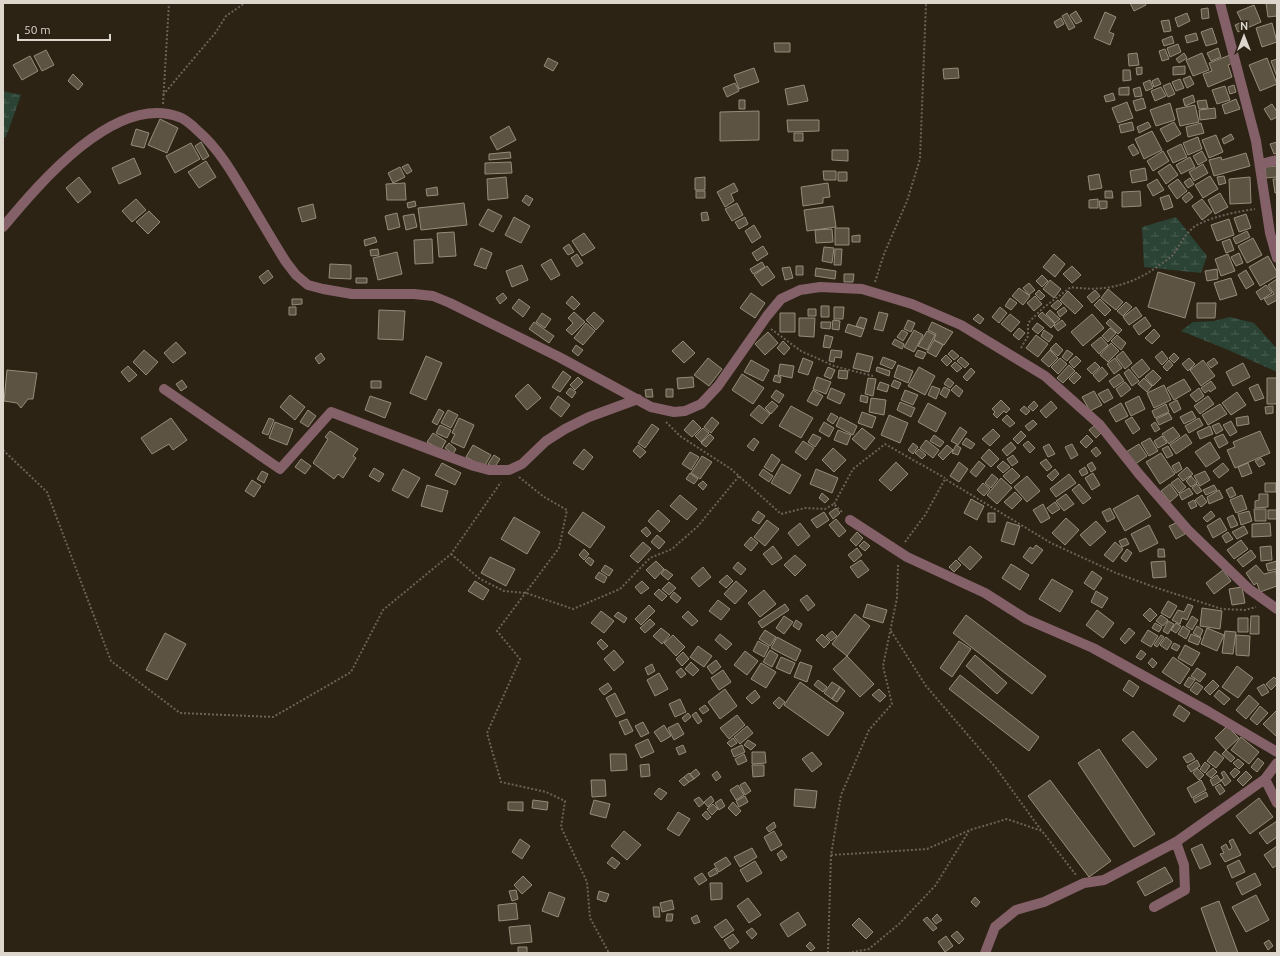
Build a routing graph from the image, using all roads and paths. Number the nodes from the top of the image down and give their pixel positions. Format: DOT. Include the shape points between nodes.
graph roads {
  1 [pos="169,3"];
  2 [pos="245,3"];
  3 [pos="926,3"];
  4 [pos="1220,3"];
  5 [pos="162,95"];
  6 [pos="163,113"];
  7 [pos="1277,160"];
  8 [pos="1261,164"];
  9 [pos="1266,208"];
  10 [pos="3,227"];
  11 [pos="1277,258"];
  12 [pos="872,292"];
  13 [pos="762,323"];
  14 [pos="1015,357"];
  15 [pos="873,376"];
  16 [pos="164,389"];
  17 [pos="638,399"];
  18 [pos="666,421"];
  19 [pos="3,450"];
  20 [pos="509,470"];
  21 [pos="739,476"];
  22 [pos="945,478"];
  23 [pos="834,504"];
  24 [pos="850,520"];
  25 [pos="899,552"];
  26 [pos="451,554"];
  27 [pos="526,593"];
  28 [pos="1273,606"];
  29 [pos="891,630"];
  30 [pos="1277,752"];
  31 [pos="1277,763"];
  32 [pos="1265,779"];
  33 [pos="1277,803"];
  34 [pos="970,830"];
  35 [pos="1042,832"];
  36 [pos="1176,842"];
  37 [pos="830,855"];
  38 [pos="1084,883"];
  39 [pos="1154,907"];
  40 [pos="609,953"];
  41 [pos="828,953"];
  42 [pos="848,953"];
  43 [pos="985,953"];
  1 -- 5 [label="path"];
  2 -- 5 [label="path" via="226,16 216,32"];
  3 -- 12 [label="path" via="920,159 907,201 884,254"];
  4 -- 8 [label="street"];
  5 -- 6 [label="path"];
  6 -- 10 [label="street" via="134,115 96,136 68,156"];
  6 -- 17 [label="street" via="180,117 199,131 226,163 286,262 308,285 352,294 433,296 472,312"];
  7 -- 8 [label="street"];
  8 -- 9 [label="street"];
  9 -- 11 [label="street"];
  9 -- 14 [label="path" via="1237,212 1196,226 1171,257 1142,277 1120,286 1085,289 1071,287 1028,323 1028,336"];
  12 -- 13 [label="street" via="862,289 820,287 800,290 781,299"];
  12 -- 14 [label="street" via="912,304 961,325"];
  13 -- 15 [label="path" via="801,351 834,366"];
  13 -- 17 [label="street" via="718,386 701,404 685,411 674,412 651,407"];
  14 -- 28 [label="street" via="1045,376 1100,425 1188,530 1249,589"];
  16 -- 20 [label="street" via="280,469 331,412 474,466 489,470"];
  17 -- 20 [label="street" via="565,429 546,441 522,464"];
  18 -- 21 [label="path" via="680,436"];
  19 -- 26 [label="path" via="47,492 111,661 180,713 273,717 351,672 383,610"];
  20 -- 26 [label="path"];
  20 -- 27 [label="path" via="544,497 567,510 559,548"];
  21 -- 23 [label="path" via="781,514 804,508 825,509"];
  21 -- 27 [label="path" via="698,526 672,549 650,558 620,589 573,609"];
  22 -- 23 [label="path" via="885,444 853,469"];
  22 -- 25 [label="path" via="925,515"];
  22 -- 28 [label="path" via="1051,543 1154,587 1222,609 1245,610"];
  23 -- 24 [label="path"];
  24 -- 25 [label="street"];
  25 -- 29 [label="path" via="897,598"];
  25 -- 30 [label="street" via="985,593 1026,619 1094,648"];
  26 -- 27 [label="path" via="480,579 504,591"];
  27 -- 40 [label="path" via="497,631 520,659 487,733 501,782 546,792 565,801 561,827 588,882 590,918"];
  29 -- 35 [label="path" via="926,686 996,768"];
  29 -- 37 [label="path" via="883,666 892,704 869,730 841,795"];
  31 -- 32 [label="street"];
  32 -- 33 [label="street"];
  32 -- 36 [label="street"];
  34 -- 35 [label="path" via="1007,819"];
  34 -- 37 [label="path" via="926,850"];
  34 -- 42 [label="path" via="935,886 899,924 870,949"];
  35 -- 38 [label="path"];
  36 -- 38 [label="street" via="1104,880"];
  36 -- 39 [label="street" via="1184,865 1185,890"];
  37 -- 41 [label="path"];
  38 -- 43 [label="street" via="1044,902 1016,910 995,927"];
}
